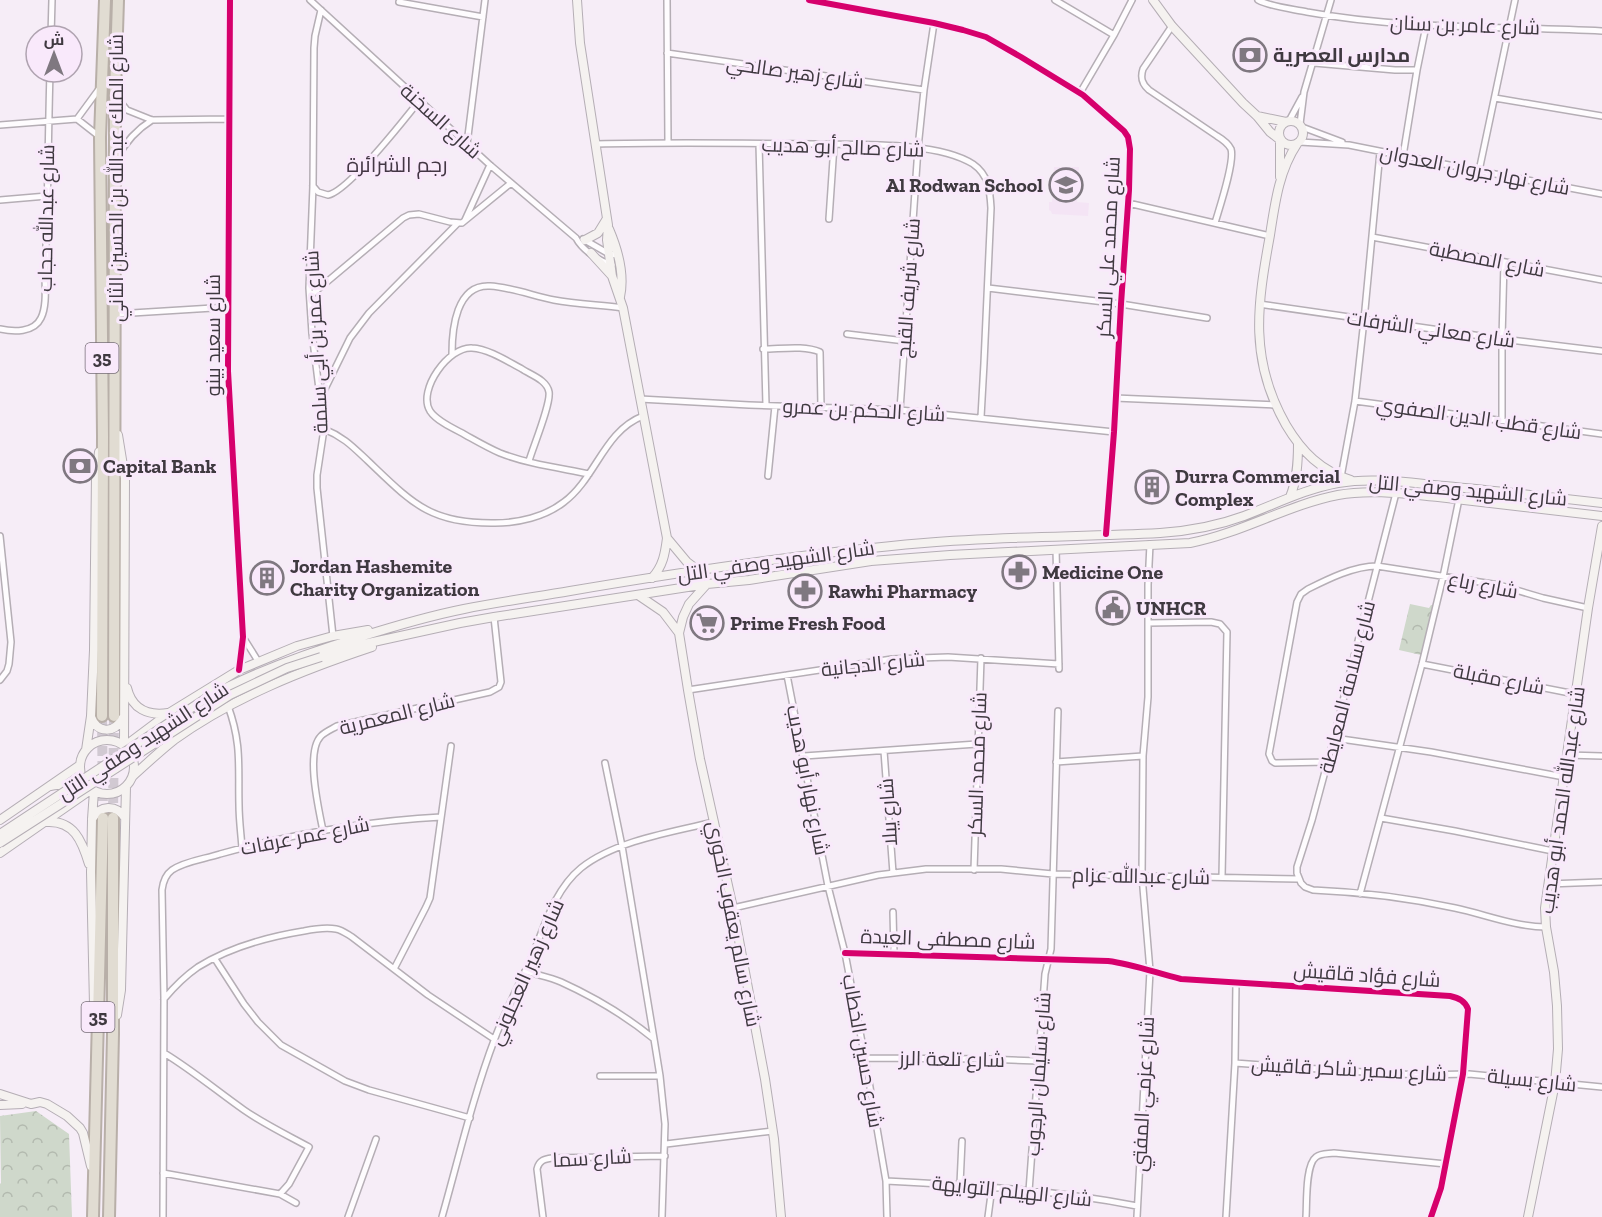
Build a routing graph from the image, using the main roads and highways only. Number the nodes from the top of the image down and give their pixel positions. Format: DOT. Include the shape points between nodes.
graph roads {
  1 [pos="105,0"];
  2 [pos="117,0"];
  3 [pos="93,1217"];
  4 [pos="110,1217"];
  1 -- 2 [label="highway, شارع الملك عبدالله بن الحسين الثاني / 35" via="100,137 108,716 115,420"];
  3 -- 4 [label="highway, 35" via="103,818 113,1034"];
}
